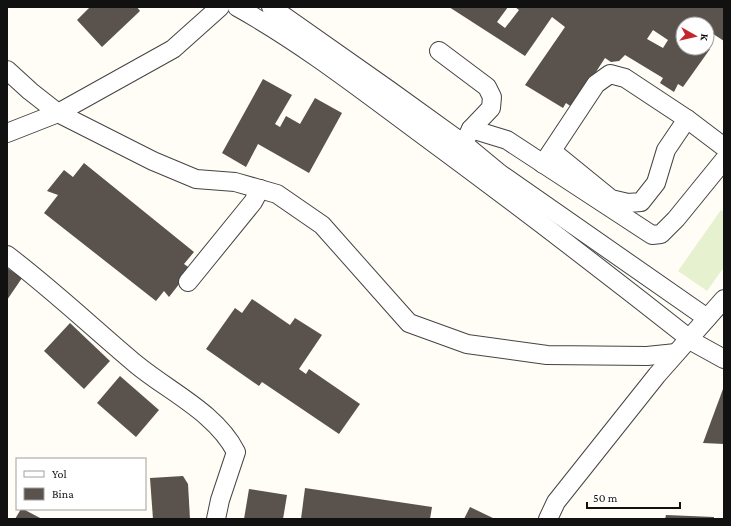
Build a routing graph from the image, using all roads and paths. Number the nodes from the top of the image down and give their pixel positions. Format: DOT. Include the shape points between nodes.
graph roads {
  1 [pos="220,7"];
  2 [pos="237,7"];
  3 [pos="271,7"];
  4 [pos="439,51"];
  5 [pos="7,70"];
  6 [pos="58,113"];
  7 [pos="688,119"];
  8 [pos="7,133"];
  9 [pos="463,144"];
  10 [pos="724,148"];
  11 [pos="547,158"];
  12 [pos="724,160"];
  13 [pos="260,189"];
  14 [pos="7,254"];
  15 [pos="188,282"];
  16 [pos="724,299"];
  17 [pos="707,318"];
  18 [pos="689,338"];
  19 [pos="676,353"];
  20 [pos="724,359"];
  21 [pos="216,519"];
  22 [pos="548,519"];
  1 -- 6 [label="street" via="173,49"];
  2 -- 9 [label="street" via="336,71"];
  3 -- 9 [label="street"];
  4 -- 9 [label="street" via="487,87 492,97 491,108"];
  5 -- 6 [label="street"];
  6 -- 8 [label="street"];
  6 -- 13 [label="street" via="153,161 196,179 236,182"];
  7 -- 10 [label="street"];
  7 -- 11 [label="street" via="625,78 610,74 596,84"];
  7 -- 11 [label="street" via="666,150 656,183 641,202 611,199"];
  9 -- 11 [label="street" via="507,140"];
  9 -- 17 [label="street" via="499,173"];
  9 -- 18 [label="street"];
  11 -- 12 [label="street" via="652,235 661,234 676,220"];
  13 -- 15 [label="street" via="253,202"];
  13 -- 19 [label="street" via="277,194 322,225 409,323 467,344 547,355 647,356"];
  14 -- 21 [label="street" via="46,284 137,365 205,416 229,439 236,452"];
  16 -- 17 [label="street"];
  17 -- 18 [label="street"];
  18 -- 19 [label="street"];
  18 -- 20 [label="street"];
  19 -- 22 [label="street" via="556,502"];
}
